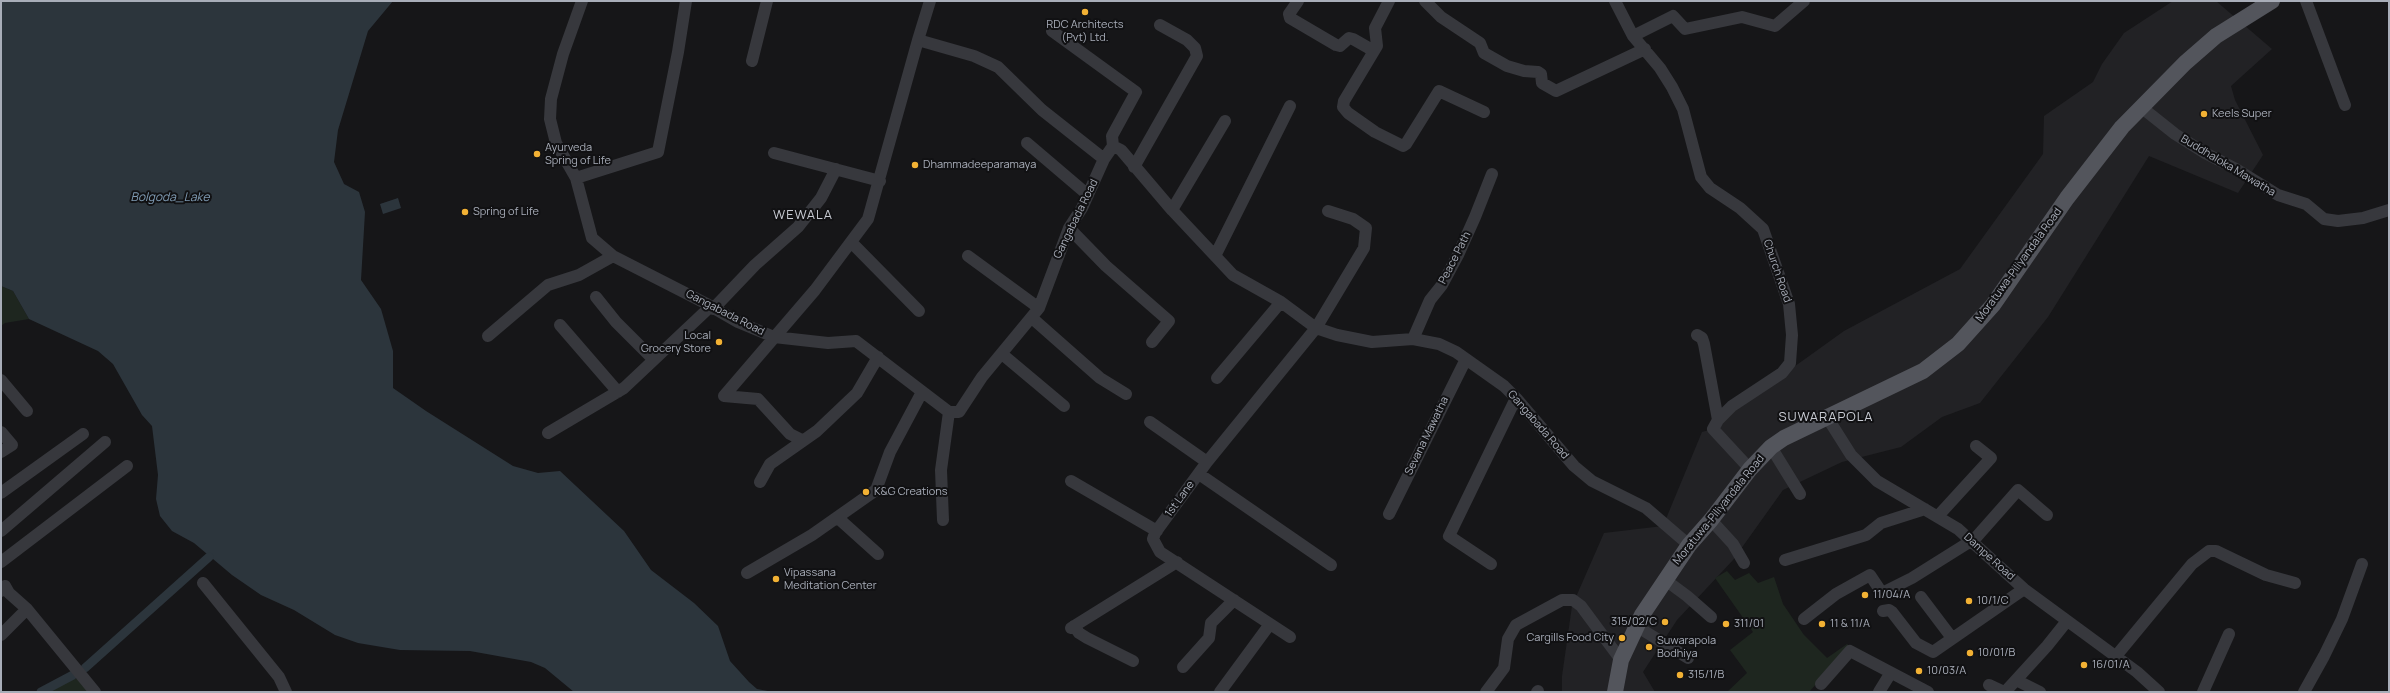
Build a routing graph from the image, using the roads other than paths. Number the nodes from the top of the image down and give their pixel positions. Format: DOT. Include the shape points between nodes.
graph roads {
  1 [pos="582,1"];
  2 [pos="686,1"];
  3 [pos="767,1"];
  4 [pos="930,1"];
  5 [pos="1298,1"];
  6 [pos="1389,1"];
  7 [pos="1425,1"];
  8 [pos="1615,1"];
  9 [pos="1804,1"];
  10 [pos="2272,1"];
  11 [pos="2306,1"];
  12 [pos="1160,25"];
  13 [pos="1052,31"];
  14 [pos="1633,36"];
  15 [pos="918,40"];
  16 [pos="1645,50"];
  17 [pos="1374,51"];
  18 [pos="752,61"];
  19 [pos="2345,105"];
  20 [pos="1290,106"];
  21 [pos="2141,107"];
  22 [pos="1484,112"];
  23 [pos="1225,121"];
  24 [pos="1027,143"];
  25 [pos="1113,146"];
  26 [pos="774,153"];
  27 [pos="1104,159"];
  28 [pos="1134,167"];
  29 [pos="836,169"];
  30 [pos="1492,174"];
  31 [pos="576,178"];
  32 [pos="880,181"];
  33 [pos="1088,195"];
  34 [pos="1172,210"];
  35 [pos="1328,210"];
  36 [pos="2389,210"];
  37 [pos="1069,228"];
  38 [pos="852,243"];
  39 [pos="613,256"];
  40 [pos="968,256"];
  41 [pos="1215,256"];
  42 [pos="596,297"];
  43 [pos="1281,302"];
  44 [pos="712,308"];
  45 [pos="919,311"];
  46 [pos="1036,313"];
  47 [pos="560,325"];
  48 [pos="1316,328"];
  49 [pos="1697,335"];
  50 [pos="488,336"];
  51 [pos="774,338"];
  52 [pos="1413,339"];
  53 [pos="1152,342"];
  54 [pos="1002,354"];
  55 [pos="878,357"];
  56 [pos="653,359"];
  57 [pos="1466,359"];
  58 [pos="1217,378"];
  59 [pos="1,380"];
  60 [pos="618,392"];
  61 [pos="922,392"];
  62 [pos="1126,394"];
  63 [pos="1516,398"];
  64 [pos="1064,406"];
  65 [pos="27,411"];
  66 [pos="949,412"];
  67 [pos="1827,417"];
  68 [pos="1718,420"];
  69 [pos="1150,422"];
  70 [pos="1,432"];
  71 [pos="548,433"];
  72 [pos="83,434"];
  73 [pos="802,440"];
  74 [pos="105,442"];
  75 [pos="1976,446"];
  76 [pos="1771,447"];
  77 [pos="1,452"];
  78 [pos="1207,462"];
  79 [pos="128,466"];
  80 [pos="1750,469"];
  81 [pos="1199,474"];
  82 [pos="1071,481"];
  83 [pos="760,482"];
  84 [pos="1,493"];
  85 [pos="1800,494"];
  86 [pos="1925,509"];
  87 [pos="1389,514"];
  88 [pos="2047,515"];
  89 [pos="1938,516"];
  90 [pos="838,518"];
  91 [pos="943,520"];
  92 [pos="1711,520"];
  93 [pos="1,531"];
  94 [pos="1156,531"];
  95 [pos="1971,542"];
  96 [pos="1689,545"];
  97 [pos="878,554"];
  98 [pos="1785,560"];
  99 [pos="1,562"];
  100 [pos="1177,562"];
  101 [pos="1491,564"];
  102 [pos="1744,564"];
  103 [pos="2362,564"];
  104 [pos="1331,565"];
  105 [pos="747,573"];
  106 [pos="1664,579"];
  107 [pos="203,582"];
  108 [pos="2295,583"];
  109 [pos="2,586"];
  110 [pos="2024,589"];
  111 [pos="1921,597"];
  112 [pos="1234,600"];
  113 [pos="27,609"];
  114 [pos="1883,611"];
  115 [pos="1711,617"];
  116 [pos="1804,619"];
  117 [pos="2067,621"];
  118 [pos="1270,624"];
  119 [pos="1636,626"];
  120 [pos="2229,634"];
  121 [pos="1,635"];
  122 [pos="1290,637"];
  123 [pos="1952,638"];
  124 [pos="2116,656"];
  125 [pos="1688,658"];
  126 [pos="1621,660"];
  127 [pos="1133,661"];
  128 [pos="1184,667"];
  129 [pos="1890,674"];
  130 [pos="2016,680"];
  131 [pos="1821,684"];
  132 [pos="1989,684"];
  133 [pos="1911,689"];
  134 [pos="96,692"];
  135 [pos="286,692"];
  136 [pos="1220,692"];
  137 [pos="1486,692"];
  138 [pos="1615,692"];
  139 [pos="1879,692"];
  140 [pos="1928,692"];
  141 [pos="2004,692"];
  142 [pos="2040,692"];
  143 [pos="2159,692"];
  144 [pos="2203,692"];
  145 [pos="2304,692"];
  1 -- 31 [label="street, Gangabada Road" via="563,54 550,119 552,132"];
  2 -- 31 [label="street" via="658,152"];
  3 -- 18 [label="street"];
  4 -- 15 [label="street"];
  5 -- 17 [label="street" via="1290,18 1336,45 1340,46 1353,39"];
  6 -- 17 [label="street" via="1375,28 1378,43"];
  7 -- 16 [label="street" via="1441,17 1480,43 1484,53 1507,66 1538,72 1541,74 1542,83 1556,91"];
  8 -- 14 [label="street, Church Road"];
  9 -- 14 [label="street" via="1775,26 1742,17 1685,29 1673,16"];
  10 -- 21 [label="main road, Moratuwa-Piliyandala Road" via="2216,36"];
  11 -- 19 [label="street"];
  12 -- 28 [label="street" via="1187,40 1195,48 1197,56"];
  13 -- 25 [label="street" via="1136,92 1114,132"];
  14 -- 16 [label="street, Church Road"];
  15 -- 27 [label="street" via="974,56 998,67 1042,110"];
  15 -- 32 [label="street"];
  16 -- 68 [label="street, Church Road" via="1660,68 1683,109 1701,177 1710,188 1740,208 1763,229 1789,304 1792,336 1790,363 1782,373 1749,393"];
  17 -- 22 [label="street" via="1344,101 1343,107 1375,132 1403,146 1439,90"];
  20 -- 41 [label="street"];
  21 -- 36 [label="street, Buddhaloka Mawatha" via="2205,154 2236,169 2278,195 2306,204 2324,220 2363,218"];
  21 -- 67 [label="main road, Moratuwa-Piliyandala Road" via="2122,127 2067,198 1993,305 1958,344 1923,371"];
  23 -- 34 [label="street"];
  24 -- 33 [label="street"];
  25 -- 27 [label="street, Gangabada Road"];
  25 -- 28 [label="street, Gangabada Road" via="1121,150"];
  26 -- 29 [label="street"];
  27 -- 33 [label="street, Gangabada Road"];
  28 -- 34 [label="street, Gangabada Road"];
  29 -- 32 [label="street"];
  29 -- 44 [label="street" via="822,198 798,228 755,265"];
  30 -- 52 [label="street, Peace Path" via="1458,255 1442,285 1430,300"];
  31 -- 39 [label="street, Gangabada Road" via="592,238"];
  32 -- 38 [label="street" via="868,220"];
  33 -- 37 [label="street, Gangabada Road"];
  34 -- 41 [label="street, Gangabada Road"];
  35 -- 48 [label="street, 1st Lane" via="1353,219 1366,228 1366,238 1364,248"];
  37 -- 46 [label="street, Gangabada Road"];
  37 -- 53 [label="street" via="1116,276 1169,321"];
  38 -- 45 [label="street"];
  38 -- 51 [label="street"];
  39 -- 44 [label="street, Gangabada Road"];
  39 -- 50 [label="street" via="579,275 548,285"];
  40 -- 46 [label="street"];
  41 -- 43 [label="street, Gangabada Road" via="1233,275"];
  42 -- 56 [label="street" via="616,322"];
  43 -- 48 [label="street, Gangabada Road"];
  43 -- 58 [label="street"];
  44 -- 51 [label="street, Gangabada Road"];
  44 -- 56 [label="street"];
  46 -- 54 [label="street, Gangabada Road"];
  46 -- 62 [label="street" via="1100,378"];
  47 -- 60 [label="street"];
  48 -- 52 [label="street, Gangabada Road" via="1372,342"];
  48 -- 78 [label="street, 1st Lane"];
  49 -- 68 [label="street" via="1702,338 1704,344"];
  51 -- 55 [label="street, Gangabada Road" via="828,343 856,341"];
  51 -- 73 [label="street" via="724,396 758,399 790,434"];
  52 -- 57 [label="street, Gangabada Road" via="1439,344"];
  54 -- 64 [label="street"];
  54 -- 66 [label="street, Gangabada Road" via="982,377 958,412"];
  55 -- 61 [label="street, Gangabada Road"];
  55 -- 73 [label="street" via="857,393 817,431"];
  56 -- 60 [label="street"];
  57 -- 63 [label="street, Gangabada Road"];
  57 -- 87 [label="street, Sevana Mawatha"];
  59 -- 65 [label="street"];
  60 -- 71 [label="street"];
  61 -- 66 [label="street, Gangabada Road"];
  61 -- 90 [label="street" via="890,452 876,490"];
  63 -- 96 [label="street, Gangabada Road" via="1574,466 1592,481 1646,508"];
  63 -- 101 [label="street" via="1450,536"];
  66 -- 91 [label="street" via="941,470"];
  67 -- 76 [label="main road, Moratuwa-Piliyandala Road"];
  67 -- 86 [label="street, Dampe Road" via="1851,455 1864,470 1890,489"];
  68 -- 80 [label="street" via="1713,429"];
  69 -- 78 [label="street"];
  70 -- 77 [label="street" via="12,445"];
  72 -- 84 [label="street"];
  73 -- 83 [label="street" via="770,464"];
  74 -- 93 [label="street"];
  75 -- 89 [label="street" via="1991,458"];
  76 -- 80 [label="main road, Moratuwa-Piliyandala Road"];
  76 -- 85 [label="street"];
  78 -- 81 [label="street, 1st Lane"];
  79 -- 99 [label="street"];
  80 -- 92 [label="main road, Moratuwa-Piliyandala Road"];
  81 -- 94 [label="street, 1st Lane"];
  81 -- 104 [label="street"];
  82 -- 94 [label="street"];
  86 -- 89 [label="street, Dampe Road"];
  86 -- 98 [label="street" via="1881,523 1866,535"];
  88 -- 95 [label="street" via="2018,490"];
  89 -- 95 [label="street, Dampe Road"];
  90 -- 97 [label="street"];
  90 -- 105 [label="street"];
  92 -- 96 [label="main road, Moratuwa-Piliyandala Road"];
  92 -- 102 [label="street" via="1733,544"];
  94 -- 100 [label="street" via="1153,539 1155,546"];
  95 -- 110 [label="street, Dampe Road"];
  95 -- 116 [label="street" via="1882,593 1870,575 1836,594"];
  96 -- 106 [label="main road, Moratuwa-Piliyandala Road"];
  100 -- 112 [label="street"];
  100 -- 127 [label="street" via="1072,627 1087,638"];
  103 -- 145 [label="street" via="2342,619"];
  106 -- 115 [label="street"];
  106 -- 119 [label="main road, Moratuwa-Piliyandala Road"];
  107 -- 135 [label="street" via="280,677"];
  108 -- 124 [label="street" via="2266,575 2216,551 2209,551 2192,564"];
  109 -- 113 [label="street"];
  110 -- 117 [label="street, Dampe Road"];
  110 -- 123 [label="street"];
  111 -- 123 [label="street"];
  112 -- 118 [label="street"];
  112 -- 128 [label="street" via="1211,623 1209,638"];
  113 -- 121 [label="street"];
  113 -- 134 [label="street"];
  114 -- 123 [label="street" via="1892,612 1906,632 1926,650 1933,652"];
  117 -- 124 [label="street, Dampe Road"];
  117 -- 130 [label="street"];
  118 -- 122 [label="street"];
  118 -- 136 [label="street"];
  119 -- 125 [label="street"];
  119 -- 126 [label="main road, Moratuwa-Piliyandala Road"];
  120 -- 144 [label="street"];
  124 -- 143 [label="street, Dampe Road"];
  126 -- 137 [label="street" via="1582,606 1573,600 1562,600 1516,625 1508,639 1504,668"];
  126 -- 138 [label="main road, Moratuwa-Piliyandala Road"];
  129 -- 131 [label="street" via="1850,651"];
  129 -- 133 [label="street"];
  129 -- 139 [label="street"];
  130 -- 141 [label="street"];
  130 -- 142 [label="street"];
  132 -- 141 [label="street"];
  133 -- 140 [label="street"];
}
